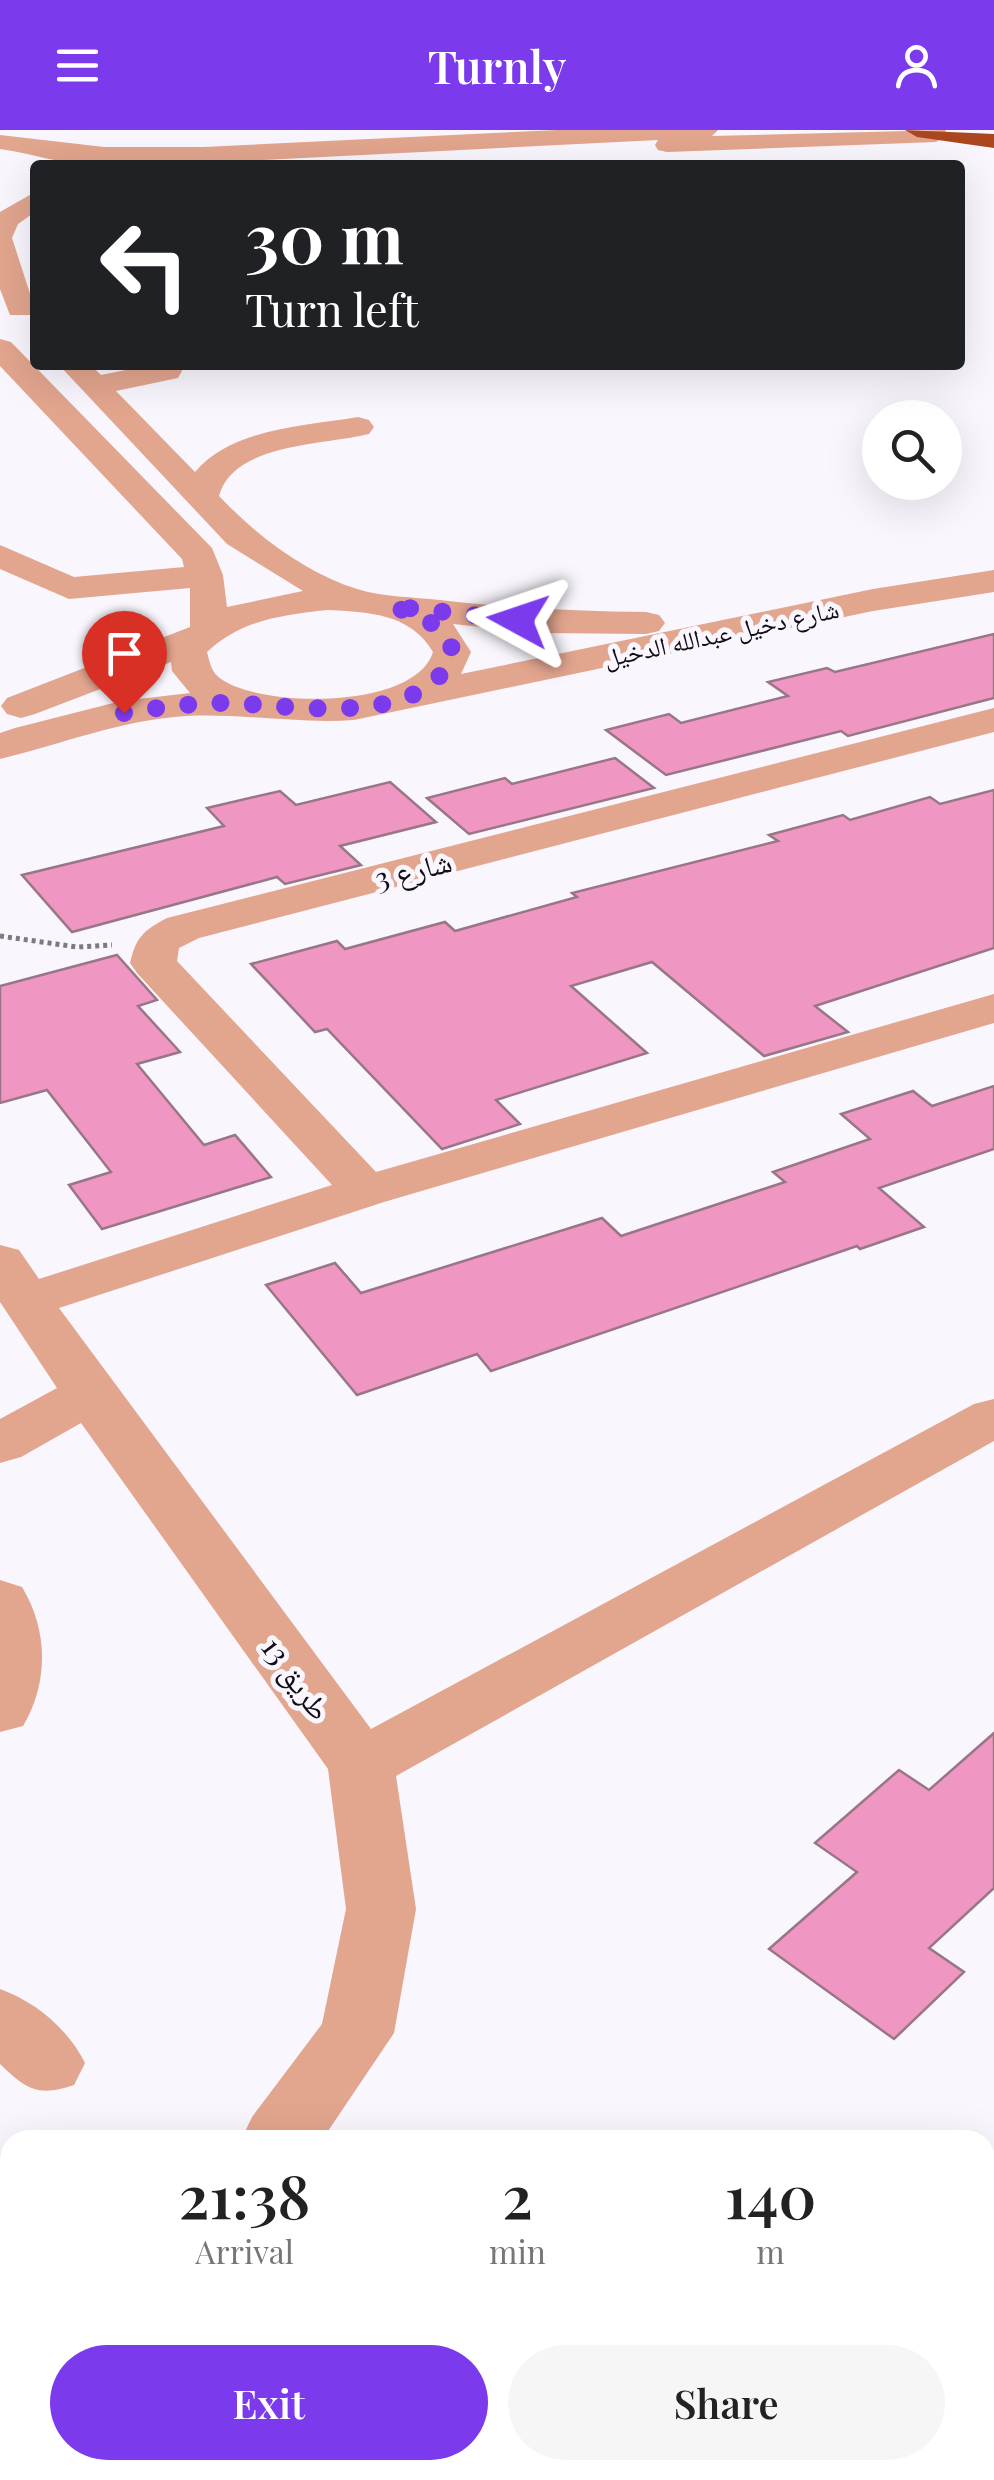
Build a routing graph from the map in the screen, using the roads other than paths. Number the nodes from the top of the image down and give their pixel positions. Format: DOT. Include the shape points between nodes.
graph roads {
  1 [pos="706,130"];
  2 [pos="926,132"];
  3 [pos="30,137"];
  4 [pos="994,141"];
  5 [pos="0,142"];
  6 [pos="60,150"];
  7 [pos="77,160"];
  8 [pos="472,160"];
  9 [pos="30,199"];
  10 [pos="0,202"];
  11 [pos="30,202"];
  12 [pos="2,248"];
  13 [pos="30,256"];
  14 [pos="18,313"];
  15 [pos="0,348"];
  16 [pos="167,370"];
  17 [pos="84,376"];
  18 [pos="358,427"];
  19 [pos="140,434"];
  20 [pos="257,446"];
  21 [pos="201,498"];
  22 [pos="0,556"];
  23 [pos="994,566"];
  24 [pos="205,575"];
  25 [pos="994,582"];
  26 [pos="371,603"];
  27 [pos="202,633"];
  28 [pos="391,700"];
  29 [pos="267,707"];
  30 [pos="0,714"];
  31 [pos="994,720"];
  32 [pos="0,747"];
  33 [pos="994,1008"];
  34 [pos="366,1191"];
  35 [pos="14,1281"];
  36 [pos="90,1394"];
  37 [pos="994,1417"];
  38 [pos="0,1444"];
  39 [pos="0,1602"];
  40 [pos="0,1709"];
  41 [pos="361,1765"];
  42 [pos="286,2130"];
  1 -- 6 [label="street" via="204,155"];
  2 -- 4 [label="highway"];
  2 -- 8 [label="street"];
  3 -- 5 [label="street"];
  3 -- 6 [label="street"];
  6 -- 7 [label="street"];
  9 -- 10 [label="street"];
  11 -- 12 [label="street" via="6,220"];
  12 -- 13 [label="street"];
  12 -- 14 [label="street"];
  15 -- 24 [label="street" via="198,556"];
  16 -- 17 [label="street" via="154,376"];
  17 -- 19 [label="street"];
  18 -- 20 [label="street"];
  19 -- 20 [label="street"];
  19 -- 21 [label="street"];
  20 -- 21 [label="street" via="210,475"];
  21 -- 26 [label="street" via="239,537 286,568"];
  22 -- 24 [label="street" via="69,588"];
  23 -- 26 [label="street, شارع دخيل عبدالله الدخيل" via="635,624 540,622"];
  24 -- 27 [label="street"];
  25 -- 28 [label="street, شارع دخيل عبدالله الدخيل" via="873,600"];
  26 -- 27 [label="street" via="272,604"];
  26 -- 28 [label="street" via="428,620 450,640 442,674"];
  27 -- 29 [label="street" via="187,659 198,679 226,696"];
  27 -- 30 [label="street"];
  28 -- 29 [label="street" via="331,710"];
  29 -- 32 [label="street" via="165,706"];
  31 -- 34 [label="street, شارع 3" via="184,928 158,942 153,963"];
  33 -- 34 [label="street"];
  34 -- 35 [label="street"];
  35 -- 36 [label="street, طريق 13"];
  36 -- 38 [label="street"];
  36 -- 41 [label="street, طريق 13"];
  37 -- 41 [label="street"];
  39 -- 40 [label="street" via="12,1655"];
  41 -- 42 [label="street, طريق 13" via="382,1909 357,2034"];
}
